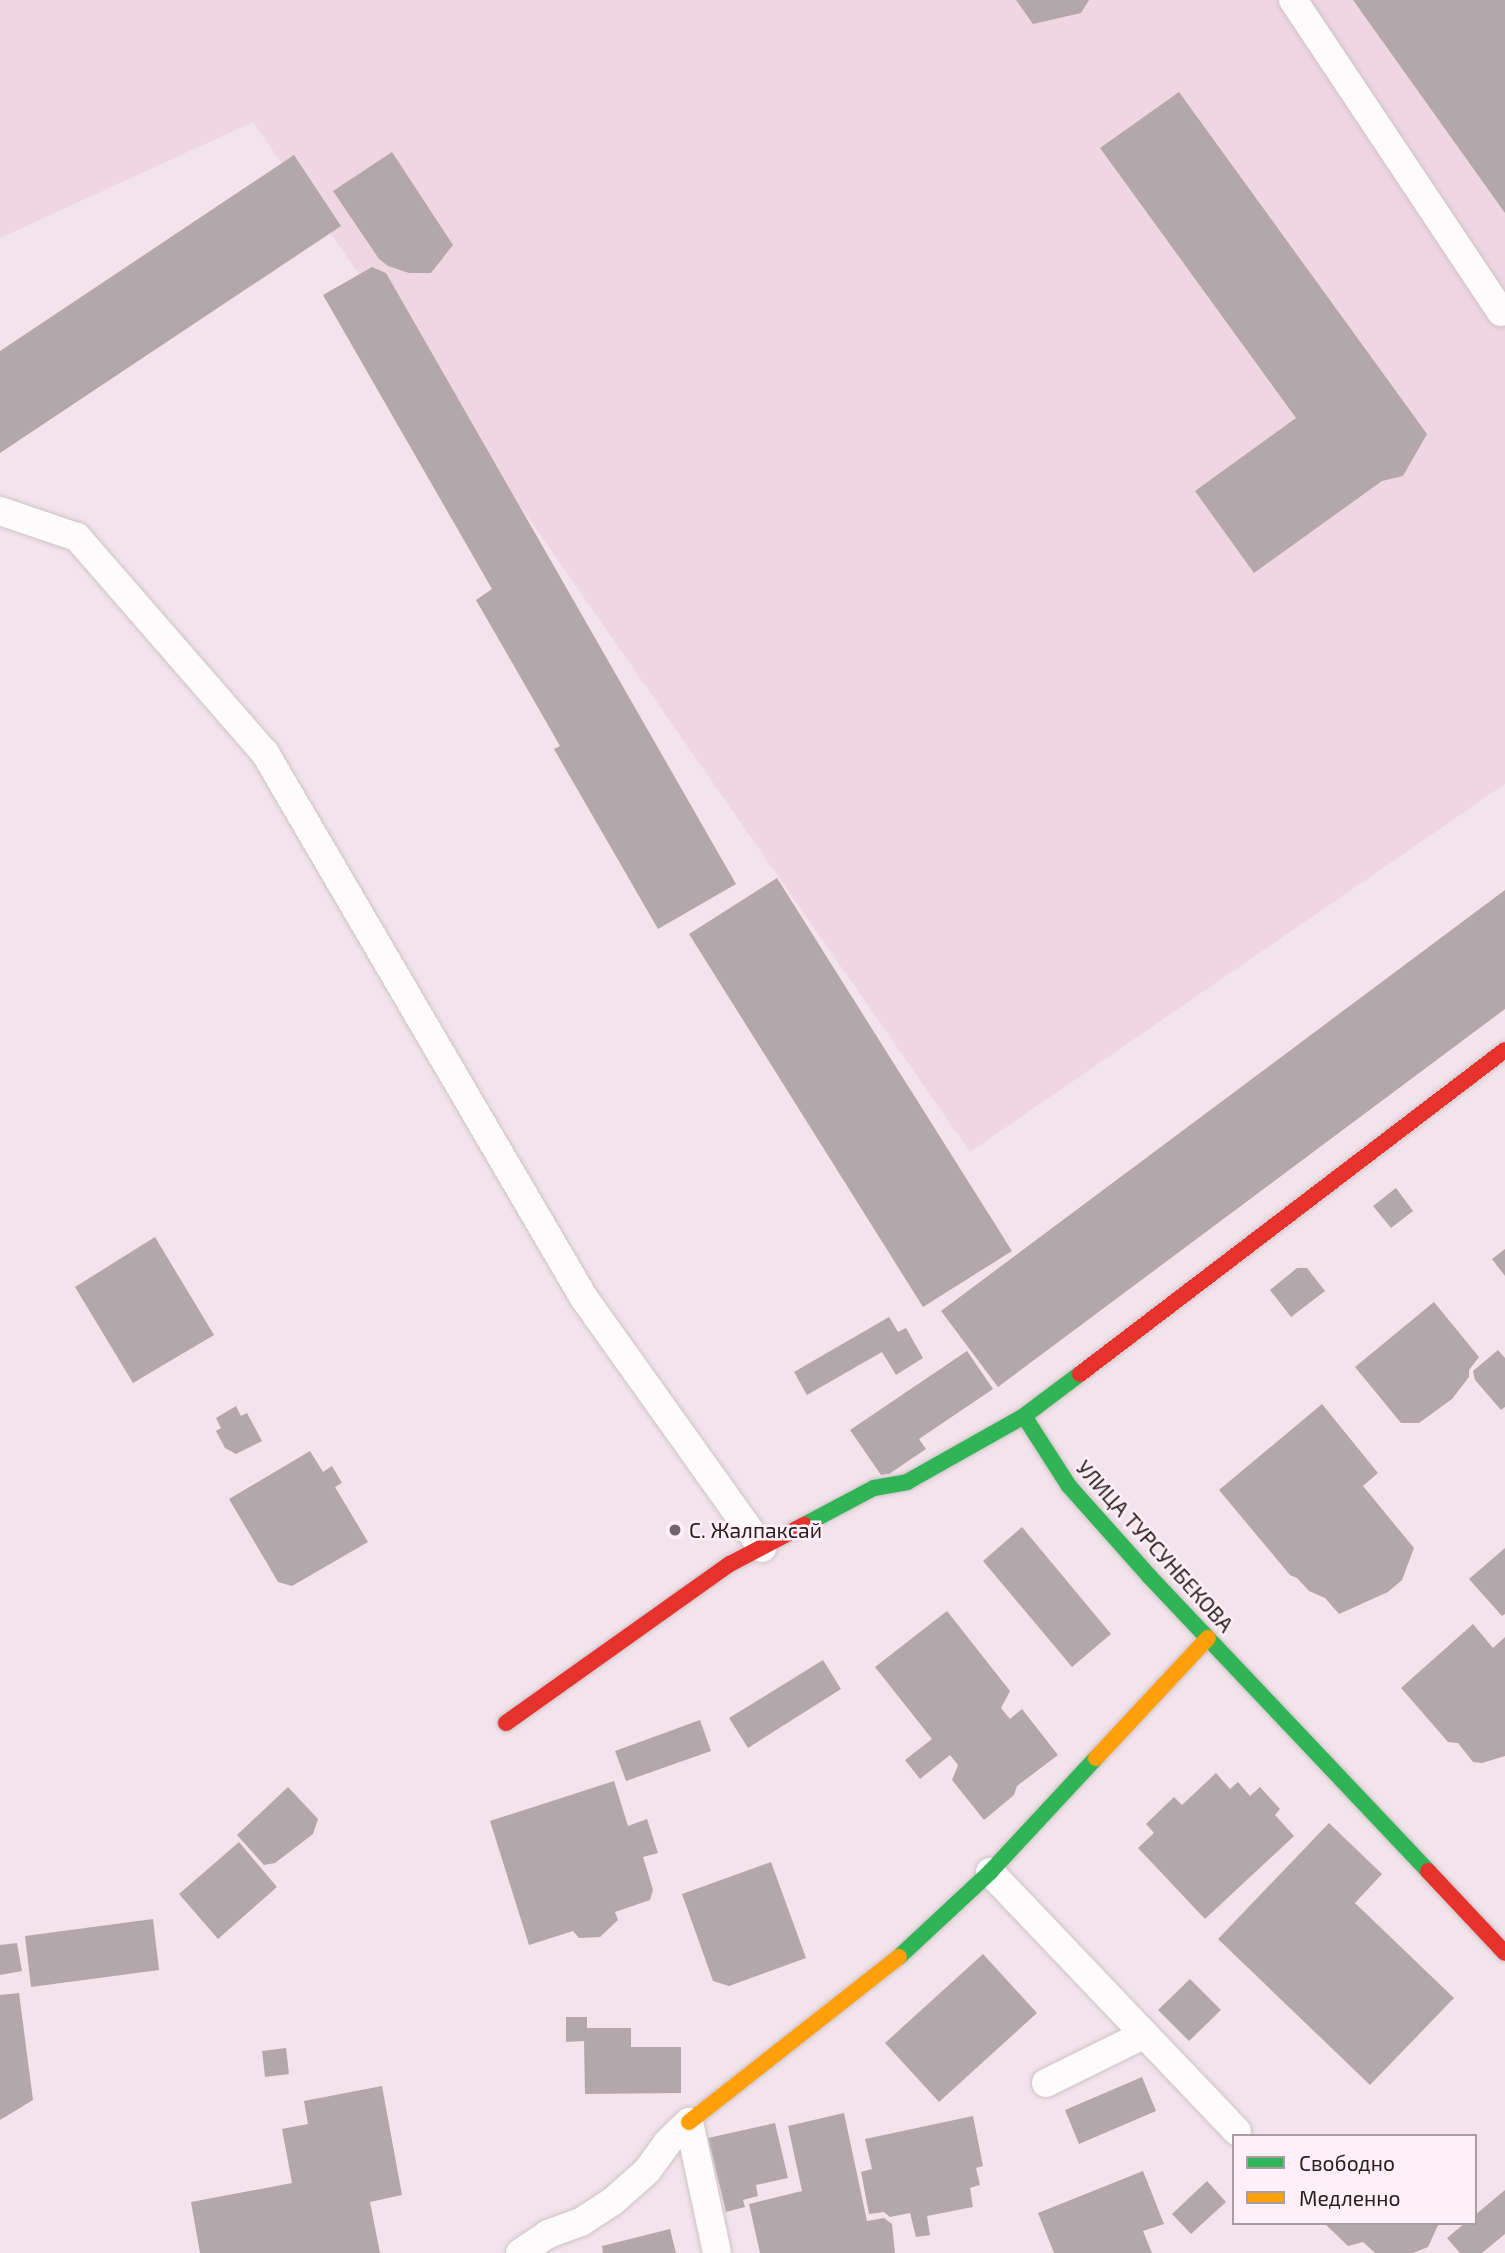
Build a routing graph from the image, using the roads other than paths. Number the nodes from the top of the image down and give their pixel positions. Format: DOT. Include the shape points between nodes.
graph roads {
  1 [pos="1293,0"];
  2 [pos="1501,312"];
  3 [pos="0,512"];
  4 [pos="1505,1050"];
  5 [pos="1024,1416"];
  6 [pos="762,1548"];
  7 [pos="1208,1638"];
  8 [pos="506,1723"];
  9 [pos="990,1872"];
  10 [pos="1505,1953"];
  11 [pos="1145,2034"];
  12 [pos="1046,2083"];
  13 [pos="689,2122"];
  14 [pos="1237,2131"];
  15 [pos="520,2253"];
  16 [pos="717,2253"];
  1 -- 2 [label="lane"];
  3 -- 6 [label="lane" via="77,537 265,753 584,1297"];
  4 -- 5 [label="street"];
  5 -- 6 [label="street" via="907,1482 874,1488"];
  5 -- 7 [label="street, УЛИЦА ТУРСУНБЕКОВА" via="1069,1486"];
  6 -- 8 [label="street" via="730,1564"];
  7 -- 9 [label="street"];
  7 -- 10 [label="street, УЛИЦА ТУРСУНБЕКОВА"];
  9 -- 11 [label="lane"];
  9 -- 13 [label="street" via="904,1952"];
  11 -- 12 [label="lane"];
  11 -- 14 [label="lane"];
  13 -- 15 [label="lane" via="647,2171 612,2202"];
  13 -- 16 [label="lane"];
}
